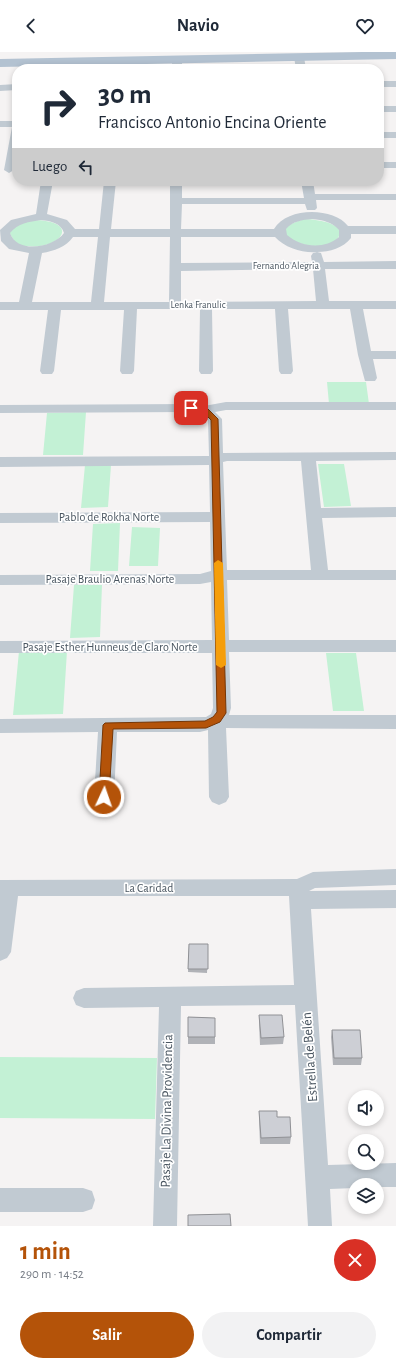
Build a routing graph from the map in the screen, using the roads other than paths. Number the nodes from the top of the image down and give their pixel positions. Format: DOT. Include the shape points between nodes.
graph roads {
  1 [pos="334,52"];
  2 [pos="396,55"];
  3 [pos="0,59"];
  4 [pos="0,63"];
  5 [pos="300,63"];
  6 [pos="18,64"];
  7 [pos="177,64"];
  8 [pos="384,84"];
  9 [pos="396,84"];
  10 [pos="12,87"];
  11 [pos="0,88"];
  12 [pos="384,109"];
  13 [pos="396,109"];
  14 [pos="0,124"];
  15 [pos="12,124"];
  16 [pos="384,135"];
  17 [pos="396,135"];
  18 [pos="0,146"];
  19 [pos="12,146"];
  20 [pos="12,152"];
  21 [pos="384,165"];
  22 [pos="396,165"];
  23 [pos="9,170"];
  24 [pos="46,186"];
  25 [pos="110,186"];
  26 [pos="176,186"];
  27 [pos="308,186"];
  28 [pos="396,197"];
  29 [pos="310,199"];
  30 [pos="176,202"];
  31 [pos="312,216"];
  32 [pos="41,217"];
  33 [pos="345,230"];
  34 [pos="396,230"];
  35 [pos="2,233"];
  36 [pos="70,233"];
  37 [pos="105,233"];
  38 [pos="176,233"];
  39 [pos="280,233"];
  40 [pos="316,249"];
  41 [pos="36,250"];
  42 [pos="396,265"];
  43 [pos="318,266"];
  44 [pos="175,267"];
  45 [pos="174,305"];
  46 [pos="206,305"];
  47 [pos="281,305"];
  48 [pos="324,305"];
  49 [pos="356,305"];
  50 [pos="396,305"];
  51 [pos="0,306"];
  52 [pos="25,306"];
  53 [pos="55,306"];
  54 [pos="97,306"];
  55 [pos="131,306"];
  56 [pos="365,355"];
  57 [pos="396,355"];
  58 [pos="47,371"];
  59 [pos="127,371"];
  60 [pos="206,371"];
  61 [pos="286,371"];
  62 [pos="375,406"];
  63 [pos="396,406"];
  64 [pos="0,409"];
  65 [pos="204,410"];
  66 [pos="396,456"];
  67 [pos="308,457"];
  68 [pos="216,459"];
  69 [pos="0,462"];
  70 [pos="396,512"];
  71 [pos="314,513"];
  72 [pos="217,517"];
  73 [pos="0,518"];
  74 [pos="219,575"];
  75 [pos="320,575"];
  76 [pos="396,575"];
  77 [pos="0,580"];
  78 [pos="221,646"];
  79 [pos="396,646"];
  80 [pos="0,647"];
  81 [pos="216,720"];
  82 [pos="396,722"];
  83 [pos="108,725"];
  84 [pos="0,726"];
  85 [pos="104,797"];
  86 [pos="219,797"];
  87 [pos="396,877"];
  88 [pos="4,888"];
  89 [pos="299,894"];
  90 [pos="396,899"];
  91 [pos="0,952"];
  92 [pos="306,995"];
  93 [pos="170,997"];
  94 [pos="84,998"];
  95 [pos="396,1175"];
  96 [pos="317,1177"];
  97 [pos="0,1200"];
  98 [pos="83,1200"];
  99 [pos="165,1226"];
  100 [pos="320,1226"];
  1 -- 3 [label="main road"];
  2 -- 5 [label="main road"];
  4 -- 6 [label="main road"];
  5 -- 7 [label="main road"];
  8 -- 9 [label="street"];
  10 -- 11 [label="street"];
  12 -- 13 [label="street"];
  14 -- 15 [label="street"];
  16 -- 17 [label="street"];
  18 -- 19 [label="street"];
  20 -- 23 [label="street"];
  21 -- 22 [label="street"];
  24 -- 32 [label="street"];
  25 -- 37 [label="street"];
  26 -- 30 [label="street"];
  27 -- 29 [label="street"];
  28 -- 29 [label="street"];
  29 -- 30 [label="street"];
  29 -- 31 [label="street"];
  30 -- 38 [label="street"];
  31 -- 33 [label="street" via="340,224"];
  31 -- 39 [label="street" via="286,222"];
  32 -- 35 [label="street" via="14,223"];
  32 -- 36 [label="street" via="62,222 67,225"];
  33 -- 34 [label="street"];
  33 -- 40 [label="street" via="345,238 337,244"];
  35 -- 41 [label="street" via="10,244"];
  36 -- 37 [label="street"];
  36 -- 41 [label="street" via="60,244"];
  37 -- 38 [label="street"];
  37 -- 54 [label="street"];
  38 -- 39 [label="street"];
  38 -- 44 [label="street"];
  39 -- 40 [label="street" via="284,240 295,246"];
  40 -- 43 [label="street"];
  41 -- 52 [label="street"];
  42 -- 43 [label="street, Fernando Alegria"];
  43 -- 44 [label="street, Fernando Alegria"];
  43 -- 48 [label="street"];
  44 -- 45 [label="street"];
  45 -- 46 [label="street, Lenka Franulic"];
  45 -- 55 [label="street, Lenka Franulic"];
  46 -- 47 [label="street, Lenka Franulic"];
  46 -- 60 [label="street"];
  47 -- 48 [label="street, Lenka Franulic"];
  47 -- 61 [label="street"];
  48 -- 49 [label="street, Lenka Franulic"];
  49 -- 50 [label="street, Lenka Franulic"];
  49 -- 56 [label="street"];
  51 -- 52 [label="street, Lenka Franulic"];
  52 -- 53 [label="street, Lenka Franulic"];
  53 -- 54 [label="street, Lenka Franulic"];
  53 -- 58 [label="street"];
  54 -- 55 [label="street, Lenka Franulic"];
  55 -- 59 [label="street"];
  56 -- 57 [label="street"];
  56 -- 62 [label="street"];
  62 -- 63 [label="street"];
  62 -- 65 [label="street" via="226,406"];
  64 -- 65 [label="street"];
  65 -- 68 [label="street" via="215,419"];
  66 -- 67 [label="street"];
  67 -- 68 [label="street"];
  67 -- 71 [label="street"];
  68 -- 69 [label="street"];
  68 -- 72 [label="street"];
  70 -- 71 [label="street"];
  71 -- 75 [label="street"];
  72 -- 73 [label="street, Pablo de Rokha Norte"];
  72 -- 74 [label="street"];
  74 -- 75 [label="street, Pasaje Braulio Arenas Norte"];
  74 -- 77 [label="street, Pasaje Braulio Arenas Norte" via="200,579"];
  74 -- 78 [label="street"];
  75 -- 76 [label="street, Pasaje Braulio Arenas Norte"];
  78 -- 79 [label="street, Pasaje Esther Hunneus de Claro Norte"];
  78 -- 80 [label="street, Pasaje Esther Hunneus de Claro Norte"];
  78 -- 81 [label="street" via="222,713"];
  81 -- 82 [label="street"];
  81 -- 83 [label="street" via="200,725"];
  81 -- 86 [label="street"];
  83 -- 84 [label="street"];
  83 -- 85 [label="street"];
  87 -- 89 [label="street" via="313,880"];
  88 -- 89 [label="street, La Caridad"];
  88 -- 91 [label="street"];
  89 -- 90 [label="street, La Caridad"];
  89 -- 92 [label="street, Estrella de Belén"];
  92 -- 93 [label="street"];
  92 -- 96 [label="street, Estrella de Belén"];
  93 -- 94 [label="street"];
  93 -- 99 [label="street, Pasaje La Divina Providencia"];
  95 -- 96 [label="street"];
  96 -- 100 [label="street, Estrella de Belén"];
  97 -- 98 [label="street"];
}
